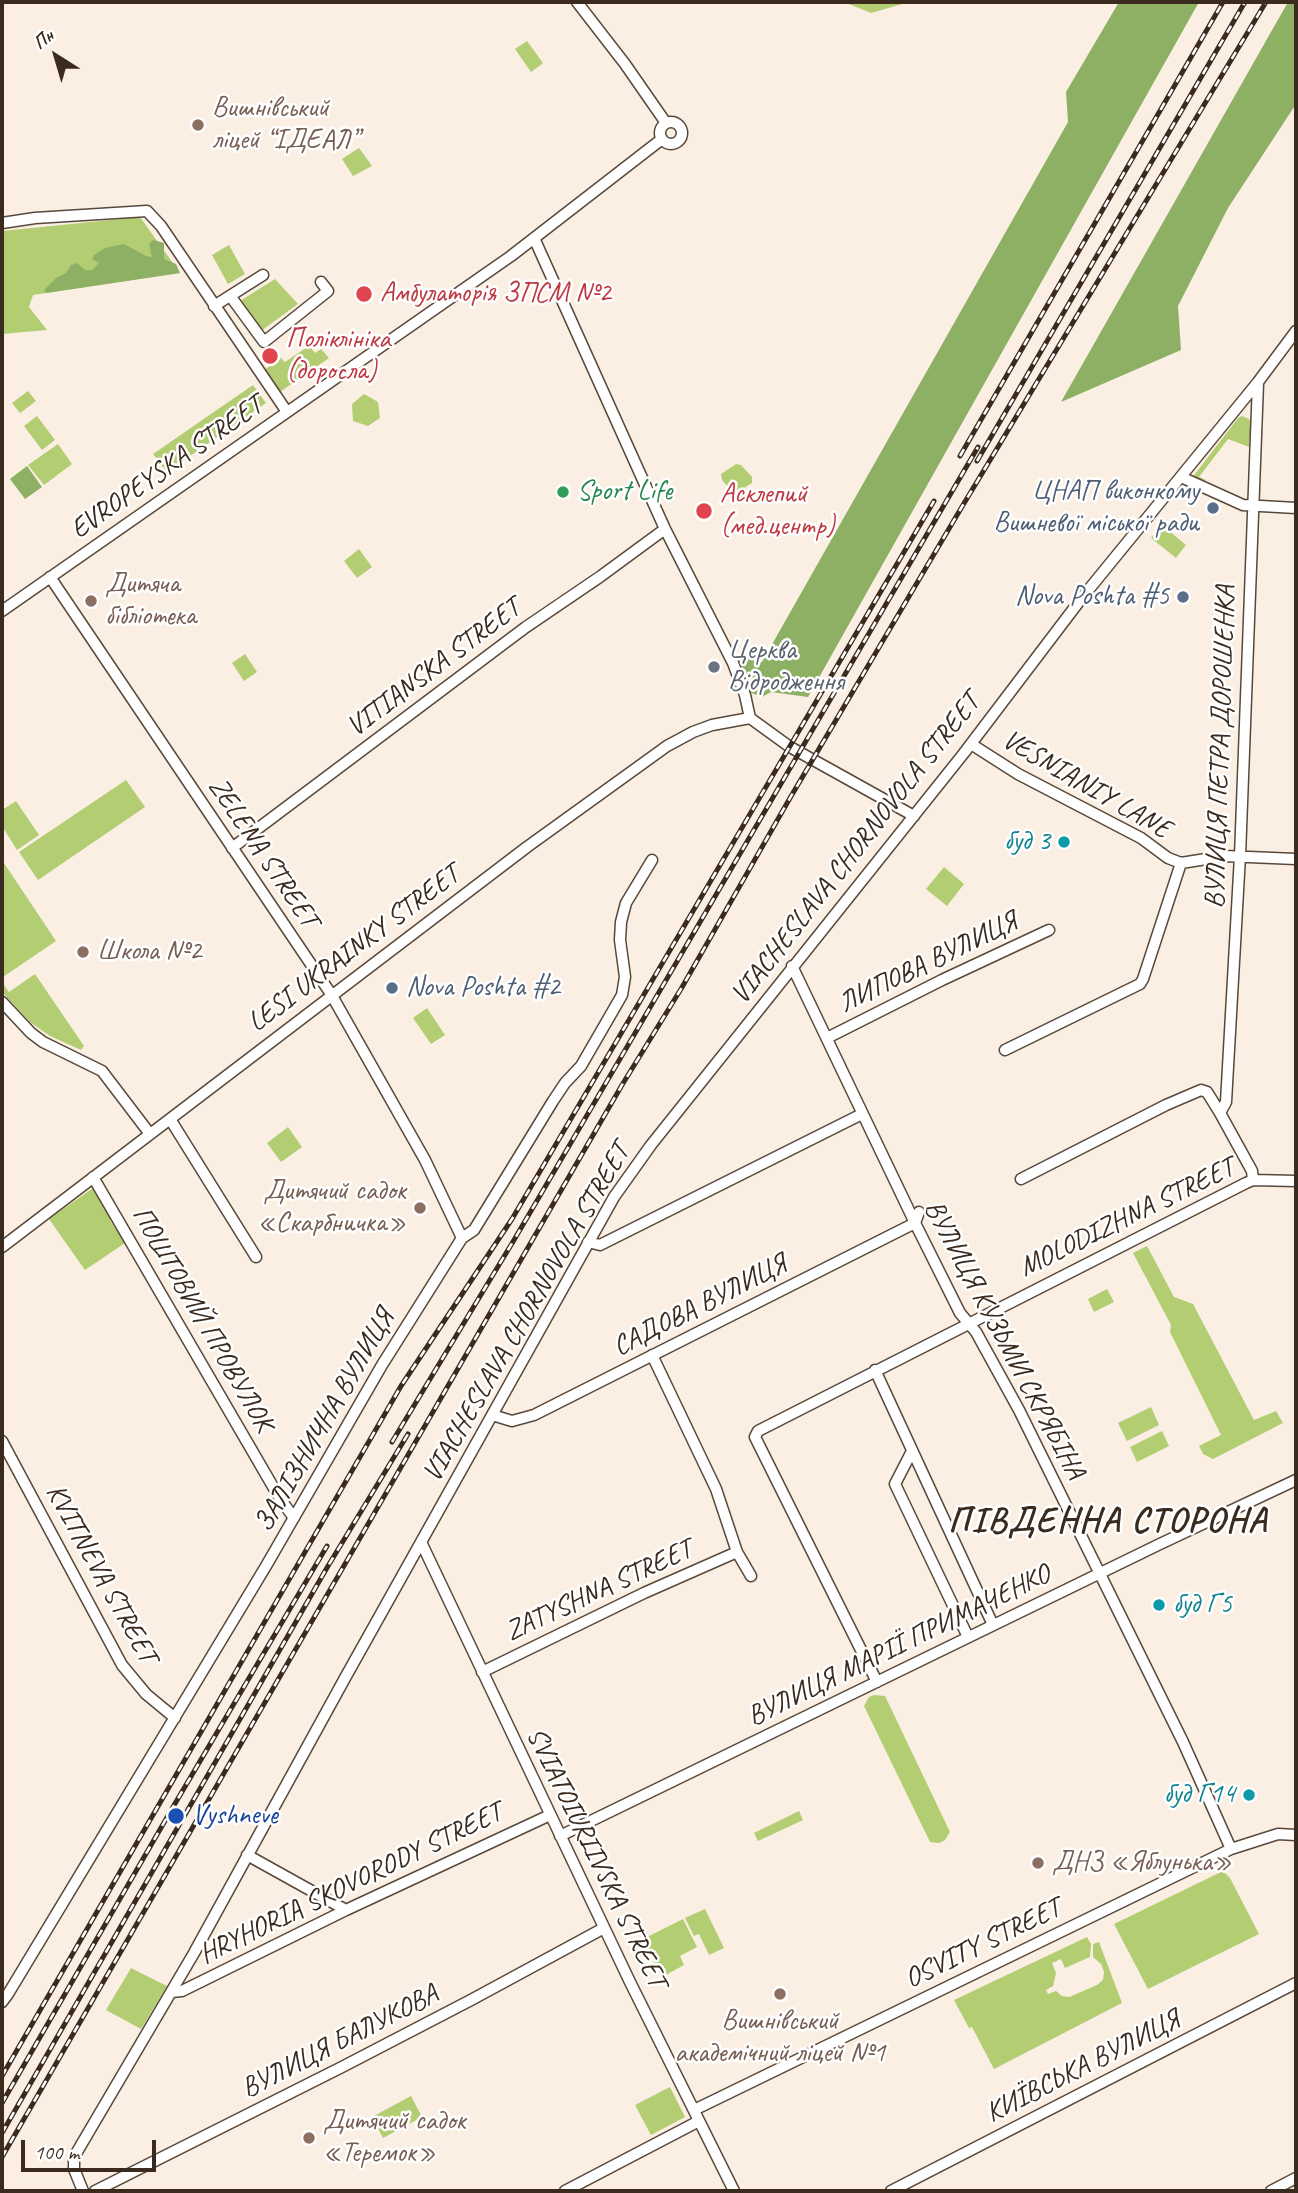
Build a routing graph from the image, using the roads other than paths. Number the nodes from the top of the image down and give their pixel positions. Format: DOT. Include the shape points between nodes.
graph roads {
  1 [pos="577,2"];
  2 [pos="666,123"];
  3 [pos="662,139"];
  4 [pos="2,223"];
  5 [pos="534,238"];
  6 [pos="262,275"];
  7 [pos="321,282"];
  8 [pos="230,297"];
  9 [pos="215,306"];
  10 [pos="1296,331"];
  11 [pos="1258,382"];
  12 [pos="286,412"];
  13 [pos="1181,477"];
  14 [pos="1253,506"];
  15 [pos="1296,508"];
  16 [pos="665,528"];
  17 [pos="50,577"];
  18 [pos="2,611"];
  19 [pos="750,718"];
  20 [pos="971,744"];
  21 [pos="914,816"];
  22 [pos="232,848"];
  23 [pos="1240,856"];
  24 [pos="1296,859"];
  25 [pos="652,860"];
  26 [pos="1181,863"];
  27 [pos="1049,929"];
  28 [pos="792,966"];
  29 [pos="331,995"];
  30 [pos="2,1002"];
  31 [pos="827,1038"];
  32 [pos="1004,1050"];
  33 [pos="1220,1112"];
  34 [pos="862,1114"];
  35 [pos="170,1119"];
  36 [pos="150,1134"];
  37 [pos="93,1177"];
  38 [pos="1021,1179"];
  39 [pos="1253,1180"];
  40 [pos="1296,1181"];
  41 [pos="917,1218"];
  42 [pos="462,1238"];
  43 [pos="588,1242"];
  44 [pos="2,1247"];
  45 [pos="256,1257"];
  46 [pos="969,1322"];
  47 [pos="652,1355"];
  48 [pos="875,1370"];
  49 [pos="492,1415"];
  50 [pos="2,1441"];
  51 [pos="912,1451"];
  52 [pos="1296,1480"];
  53 [pos="294,1518"];
  54 [pos="421,1542"];
  55 [pos="737,1552"];
  56 [pos="1100,1573"];
  57 [pos="751,1577"];
  58 [pos="993,1625"];
  59 [pos="968,1637"];
  60 [pos="482,1672"];
  61 [pos="877,1682"];
  62 [pos="175,1718"];
  63 [pos="550,1815"];
  64 [pos="1296,1826"];
  65 [pos="1278,1834"];
  66 [pos="1296,1835"];
  67 [pos="561,1836"];
  68 [pos="1231,1849"];
  69 [pos="247,1855"];
  70 [pos="346,1910"];
  71 [pos="604,1928"];
  72 [pos="1296,1983"];
  73 [pos="171,1992"];
  74 [pos="2,2001"];
  75 [pos="694,2110"];
  76 [pos="699,2121"];
  77 [pos="1296,2178"];
  78 [pos="83,2191"];
  79 [pos="96,2191"];
  80 [pos="565,2191"];
  81 [pos="734,2191"];
  82 [pos="891,2191"];
  83 [pos="1271,2191"];
  1 -- 2 [label="street"];
  2 -- 3 [label="street" via="660,132"];
  2 -- 3 [label="street, EVROPEYSKA STREET" via="680,125 682,135 671,144"];
  3 -- 5 [label="street, EVROPEYSKA STREET"];
  4 -- 9 [label="street" via="146,211"];
  5 -- 12 [label="street, EVROPEYSKA STREET"];
  5 -- 16 [label="street"];
  6 -- 8 [label="street"];
  7 -- 8 [label="street" via="328,291 264,342"];
  8 -- 9 [label="street"];
  9 -- 12 [label="street"];
  10 -- 11 [label="street, VIACHESLAVA CHORNOVOLA STREET"];
  11 -- 13 [label="street, VIACHESLAVA CHORNOVOLA STREET"];
  11 -- 14 [label="street, ВУЛИЦЯ ПЕТРА ДОРОШЕНКА"];
  12 -- 17 [label="street, EVROPEYSKA STREET"];
  13 -- 14 [label="street"];
  13 -- 20 [label="street, VIACHESLAVA CHORNOVOLA STREET"];
  14 -- 15 [label="street"];
  14 -- 23 [label="street, ВУЛИЦЯ ПЕТРА ДОРОШЕНКА"];
  16 -- 19 [label="street" via="733,663"];
  16 -- 22 [label="street, VITIANSKA STREET"];
  17 -- 18 [label="street, EVROPEYSKA STREET"];
  17 -- 22 [label="street, ZELENA STREET"];
  19 -- 21 [label="street"];
  19 -- 29 [label="street, LESI UKRAINKY STREET" via="712,725 667,746"];
  20 -- 21 [label="street, VIACHESLAVA CHORNOVOLA STREET"];
  20 -- 26 [label="street, VESNIANIY LANE" via="1018,775"];
  21 -- 28 [label="street, VIACHESLAVA CHORNOVOLA STREET"];
  22 -- 29 [label="street, ZELENA STREET"];
  23 -- 24 [label="street"];
  23 -- 26 [label="street"];
  23 -- 33 [label="street, ВУЛИЦЯ ПЕТРА ДОРОШЕНКА" via="1226,1102"];
  25 -- 42 [label="street, ЗАЛІЗНИЧНА ВУЛИЦЯ" via="626,903 621,922 622,995 474,1230"];
  26 -- 32 [label="street" via="1140,984"];
  27 -- 31 [label="street, ЛИПОВА ВУЛИЦЯ"];
  28 -- 31 [label="street, ВУЛИЦЯ КУЗЬМИ СКРЯБІНА"];
  28 -- 43 [label="street, VIACHESLAVA CHORNOVOLA STREET" via="651,1145"];
  29 -- 35 [label="street, LESI UKRAINKY STREET"];
  29 -- 42 [label="street, ZELENA STREET" via="425,1160"];
  30 -- 36 [label="street" via="43,1042 102,1071"];
  31 -- 34 [label="street, ВУЛИЦЯ КУЗЬМИ СКРЯБІНА"];
  33 -- 38 [label="street" via="1207,1092 1194,1092"];
  33 -- 39 [label="street"];
  34 -- 41 [label="street, ВУЛИЦЯ КУЗЬМИ СКРЯБІНА"];
  34 -- 43 [label="street" via="600,1245"];
  35 -- 36 [label="street, LESI UKRAINKY STREET"];
  35 -- 45 [label="street"];
  36 -- 37 [label="street, LESI UKRAINKY STREET"];
  37 -- 44 [label="street, LESI UKRAINKY STREET"];
  37 -- 53 [label="street, ПОШТОВИЙ ПРОВУЛОК"];
  39 -- 40 [label="street, MOLODIZHNA STREET"];
  39 -- 46 [label="street, MOLODIZHNA STREET"];
  41 -- 46 [label="street, ВУЛИЦЯ КУЗЬМИ СКРЯБІНА" via="960,1313"];
  41 -- 47 [label="street, САДОВА ВУЛИЦЯ"];
  42 -- 53 [label="street, ЗАЛІЗНИЧНА ВУЛИЦЯ"];
  43 -- 49 [label="street, VIACHESLAVA CHORNOVOLA STREET"];
  46 -- 48 [label="street, MOLODIZHNA STREET"];
  46 -- 56 [label="street, ВУЛИЦЯ КУЗЬМИ СКРЯБІНА" via="1019,1410"];
  47 -- 49 [label="street, САДОВА ВУЛИЦЯ" via="534,1415 512,1421"];
  47 -- 55 [label="street, ZATYSHNA STREET" via="716,1489"];
  48 -- 51 [label="street"];
  48 -- 61 [label="street, MOLODIZHNA STREET" via="758,1431 755,1437"];
  49 -- 54 [label="street, VIACHESLAVA CHORNOVOLA STREET"];
  50 -- 62 [label="street, KVITNEVA STREET" via="122,1665 146,1694"];
  51 -- 58 [label="street"];
  51 -- 59 [label="street" via="895,1484"];
  52 -- 56 [label="street, ВУЛИЦЯ МАРІЇ ПРИМАЧЕНКО"];
  53 -- 62 [label="street, ЗАЛІЗНИЧНА ВУЛИЦЯ"];
  54 -- 60 [label="street, SVIATOIURIIVSKA STREET"];
  54 -- 69 [label="street, VIACHESLAVA CHORNOVOLA STREET"];
  55 -- 57 [label="street, ZATYSHNA STREET"];
  55 -- 60 [label="street, ZATYSHNA STREET"];
  56 -- 58 [label="street, ВУЛИЦЯ МАРІЇ ПРИМАЧЕНКО"];
  56 -- 68 [label="street, ВУЛИЦЯ КУЗЬМИ СКРЯБІНА"];
  58 -- 59 [label="street, ВУЛИЦЯ МАРІЇ ПРИМАЧЕНКО"];
  59 -- 61 [label="street, ВУЛИЦЯ МАРІЇ ПРИМАЧЕНКО"];
  60 -- 63 [label="street, SVIATOIURIIVSKA STREET"];
  61 -- 67 [label="street, ВУЛИЦЯ МАРІЇ ПРИМАЧЕНКО"];
  62 -- 74 [label="street, ЗАЛІЗНИЧНА ВУЛИЦЯ"];
  63 -- 67 [label="street, SVIATOIURIIVSKA STREET"];
  63 -- 70 [label="street, HRYHORIA SKOVORODY STREET"];
  64 -- 65 [label="street"];
  65 -- 66 [label="street, OSVITY STREET"];
  65 -- 68 [label="street, OSVITY STREET"];
  67 -- 71 [label="street, SVIATOIURIIVSKA STREET"];
  68 -- 75 [label="street, OSVITY STREET"];
  69 -- 70 [label="street"];
  69 -- 73 [label="street, VIACHESLAVA CHORNOVOLA STREET"];
  70 -- 73 [label="street, HRYHORIA SKOVORODY STREET" via="182,1991"];
  71 -- 75 [label="street, SVIATOIURIIVSKA STREET"];
  71 -- 79 [label="street, ВУЛИЦЯ БАЛУКОВА"];
  72 -- 82 [label="street, КИЇВСЬКА ВУЛИЦЯ"];
  73 -- 78 [label="street, VIACHESLAVA CHORNOVOLA STREET" via="74,2157"];
  75 -- 76 [label="street, SVIATOIURIIVSKA STREET"];
  76 -- 80 [label="street"];
  76 -- 81 [label="street, SVIATOIURIIVSKA STREET"];
  77 -- 83 [label="street"];
}
